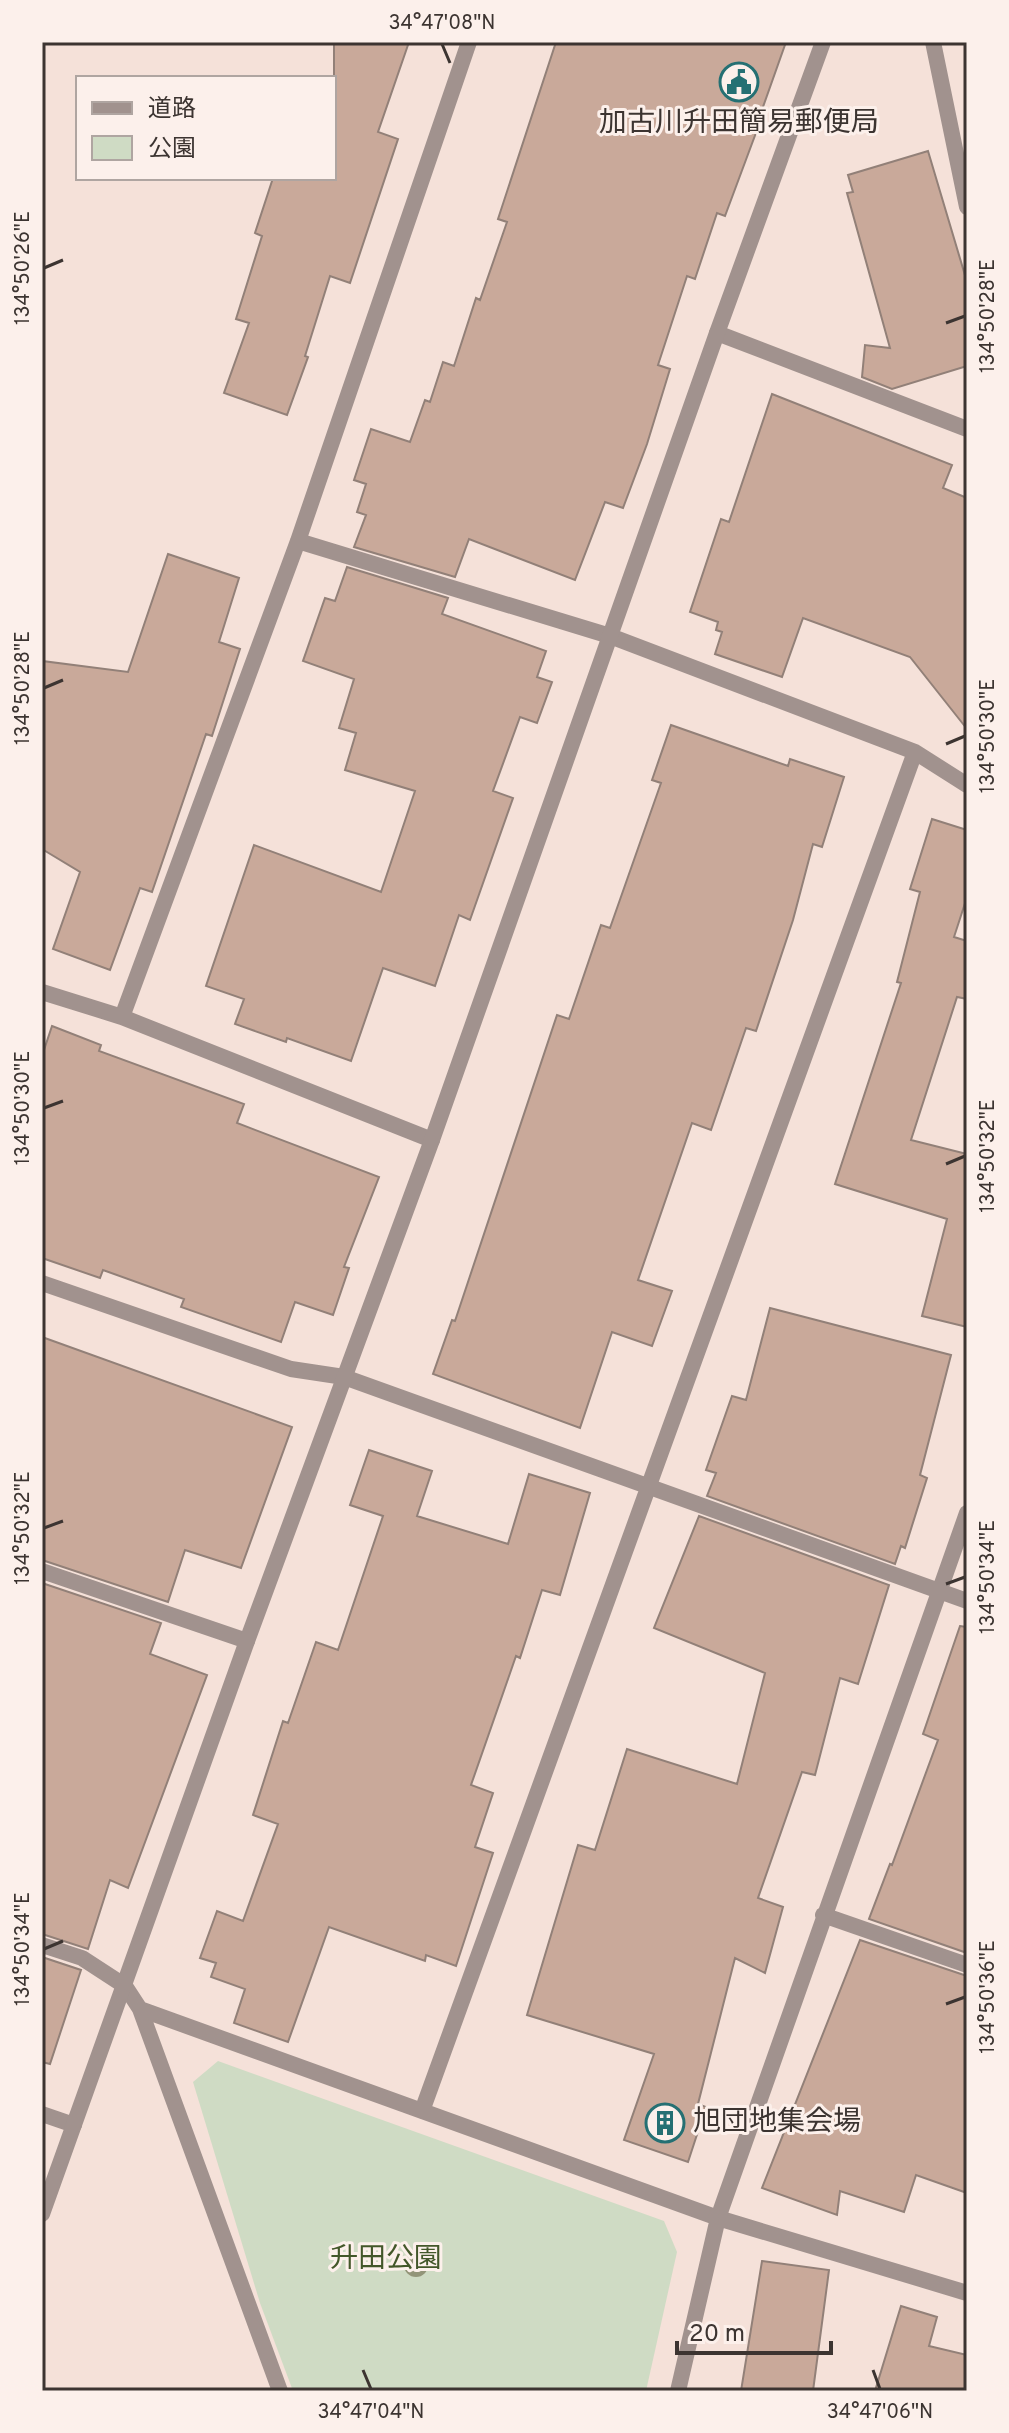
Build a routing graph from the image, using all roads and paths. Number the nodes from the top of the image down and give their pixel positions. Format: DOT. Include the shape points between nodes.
graph roads {
  1 [pos="469,42"];
  2 [pos="823,42"];
  3 [pos="933,42"];
  4 [pos="967,207"];
  5 [pos="717,333"];
  6 [pos="967,429"];
  7 [pos="298,541"];
  8 [pos="610,636"];
  9 [pos="915,752"];
  10 [pos="967,785"];
  11 [pos="42,992"];
  12 [pos="122,1017"];
  13 [pos="432,1140"];
  14 [pos="42,1283"];
  15 [pos="344,1377"];
  16 [pos="649,1486"];
  17 [pos="967,1513"];
  18 [pos="42,1571"];
  19 [pos="939,1590"];
  20 [pos="967,1601"];
  21 [pos="247,1641"];
  22 [pos="823,1915"];
  23 [pos="42,1945"];
  24 [pos="967,1965"];
  25 [pos="125,1986"];
  26 [pos="140,2009"];
  27 [pos="422,2111"];
  28 [pos="42,2114"];
  29 [pos="74,2125"];
  30 [pos="42,2214"];
  31 [pos="718,2218"];
  32 [pos="967,2293"];
  33 [pos="280,2391"];
  34 [pos="678,2391"];
  1 -- 7 [label="street"];
  2 -- 5 [label="street"];
  3 -- 4 [label="street"];
  5 -- 6 [label="street"];
  5 -- 8 [label="street"];
  7 -- 8 [label="street"];
  7 -- 12 [label="street"];
  8 -- 9 [label="street"];
  8 -- 13 [label="street"];
  9 -- 10 [label="street"];
  9 -- 16 [label="street"];
  11 -- 12 [label="street"];
  12 -- 13 [label="street"];
  13 -- 15 [label="street"];
  14 -- 15 [label="street" via="291,1369"];
  15 -- 16 [label="street"];
  15 -- 21 [label="street"];
  16 -- 19 [label="street"];
  16 -- 27 [label="street"];
  17 -- 19 [label="street"];
  18 -- 21 [label="street"];
  19 -- 20 [label="street"];
  19 -- 22 [label="street"];
  21 -- 25 [label="street"];
  22 -- 24 [label="street"];
  22 -- 31 [label="street"];
  23 -- 25 [label="street" via="82,1958"];
  25 -- 26 [label="street"];
  25 -- 29 [label="street"];
  26 -- 27 [label="street"];
  26 -- 33 [label="street"];
  27 -- 31 [label="street"];
  28 -- 29 [label="street"];
  29 -- 30 [label="street"];
  31 -- 32 [label="street"];
  31 -- 34 [label="street"];
}
